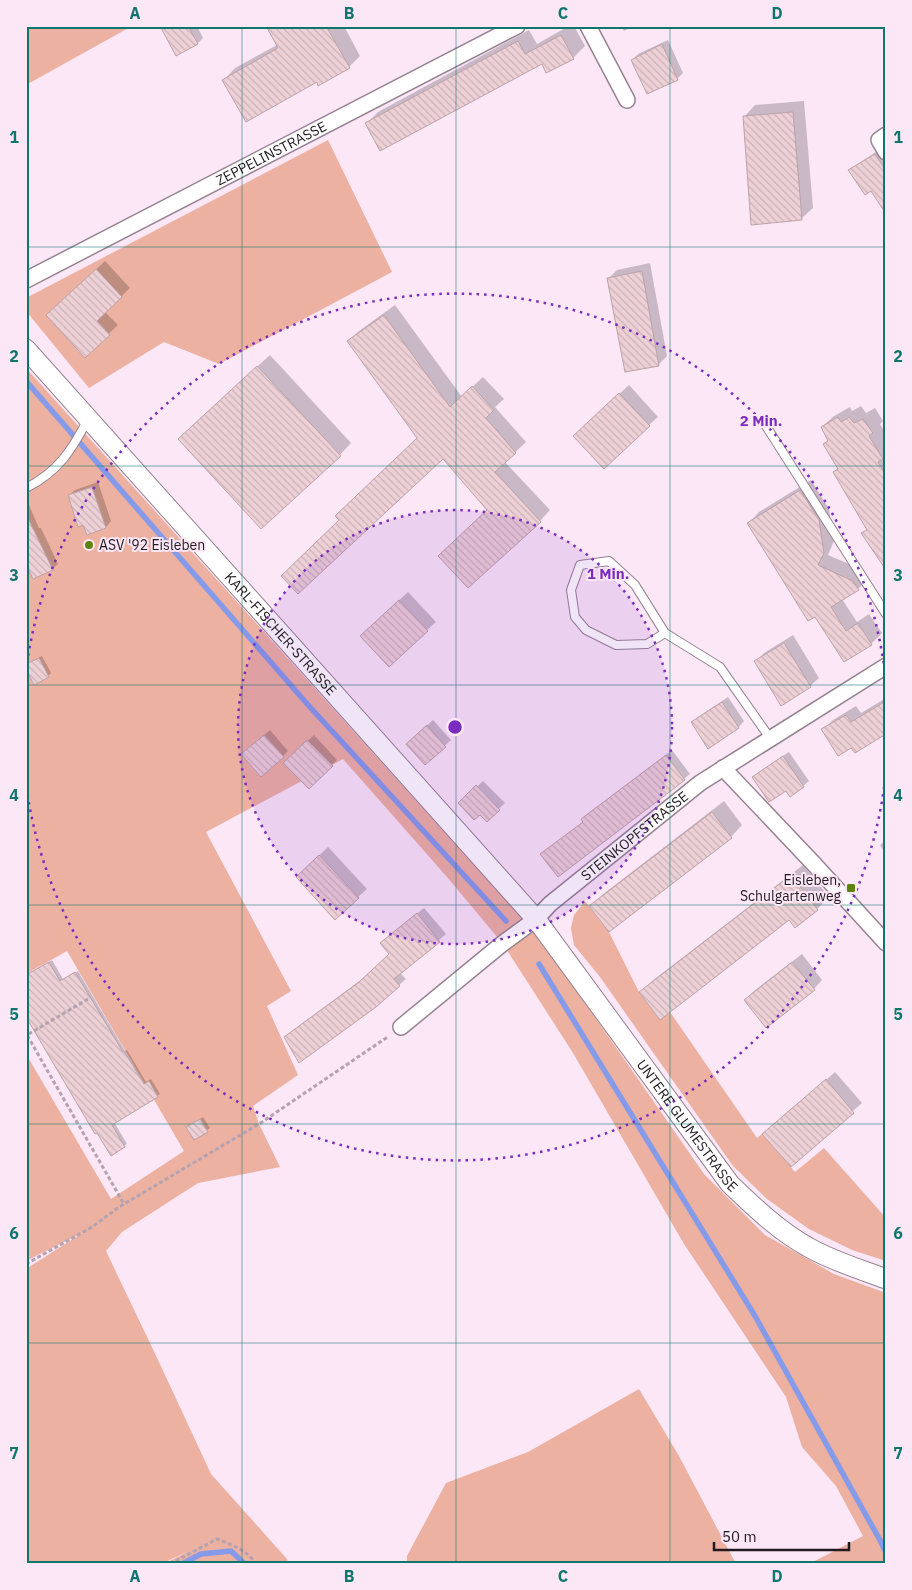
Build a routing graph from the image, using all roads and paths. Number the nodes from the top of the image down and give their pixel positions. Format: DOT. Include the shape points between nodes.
graph roads {
  1 [pos="517,26"];
  2 [pos="588,26"];
  3 [pos="627,100"];
  4 [pos="886,135"];
  5 [pos="886,152"];
  6 [pos="26,280"];
  7 [pos="26,348"];
  8 [pos="85,425"];
  9 [pos="766,426"];
  10 [pos="26,488"];
  11 [pos="886,614"];
  12 [pos="665,633"];
  13 [pos="886,666"];
  14 [pos="770,738"];
  15 [pos="723,768"];
  16 [pos="531,923"];
  17 [pos="886,943"];
  18 [pos="88,999"];
  19 [pos="402,1027"];
  20 [pos="124,1204"];
  21 [pos="26,1264"];
  22 [pos="886,1279"];
  23 [pos="170,1564"];
  24 [pos="256,1564"];
  1 -- 6 [label="street, ZEPPELINSTRASSE"];
  2 -- 3 [label="street"];
  4 -- 5 [label="street" via="879,140"];
  7 -- 8 [label="street, KARL-FISCHER-STRASSE"];
  8 -- 10 [label="lane" via="66,458"];
  8 -- 16 [label="street, KARL-FISCHER-STRASSE"];
  9 -- 11 [label="lane"];
  12 -- 12 [label="lane" via="635,585 608,561 580,565 571,590 575,617 586,630 616,645 647,644"];
  12 -- 14 [label="lane" via="720,667"];
  13 -- 14 [label="street, STEINKOPFSTRASSE"];
  14 -- 15 [label="street, STEINKOPFSTRASSE"];
  15 -- 16 [label="street, STEINKOPFSTRASSE" via="550,904"];
  15 -- 17 [label="street"];
  16 -- 19 [label="street, STEINKOPFSTRASSE"];
  16 -- 22 [label="street, UNTERE GLUMESTRASSE" via="730,1184 766,1218 806,1247"];
  18 -- 20 [label="path" via="27,1035"];
  19 -- 20 [label="path" via="260,1124"];
  20 -- 21 [label="path" via="92,1227"];
  23 -- 24 [label="path" via="217,1539 238,1547"];
}
